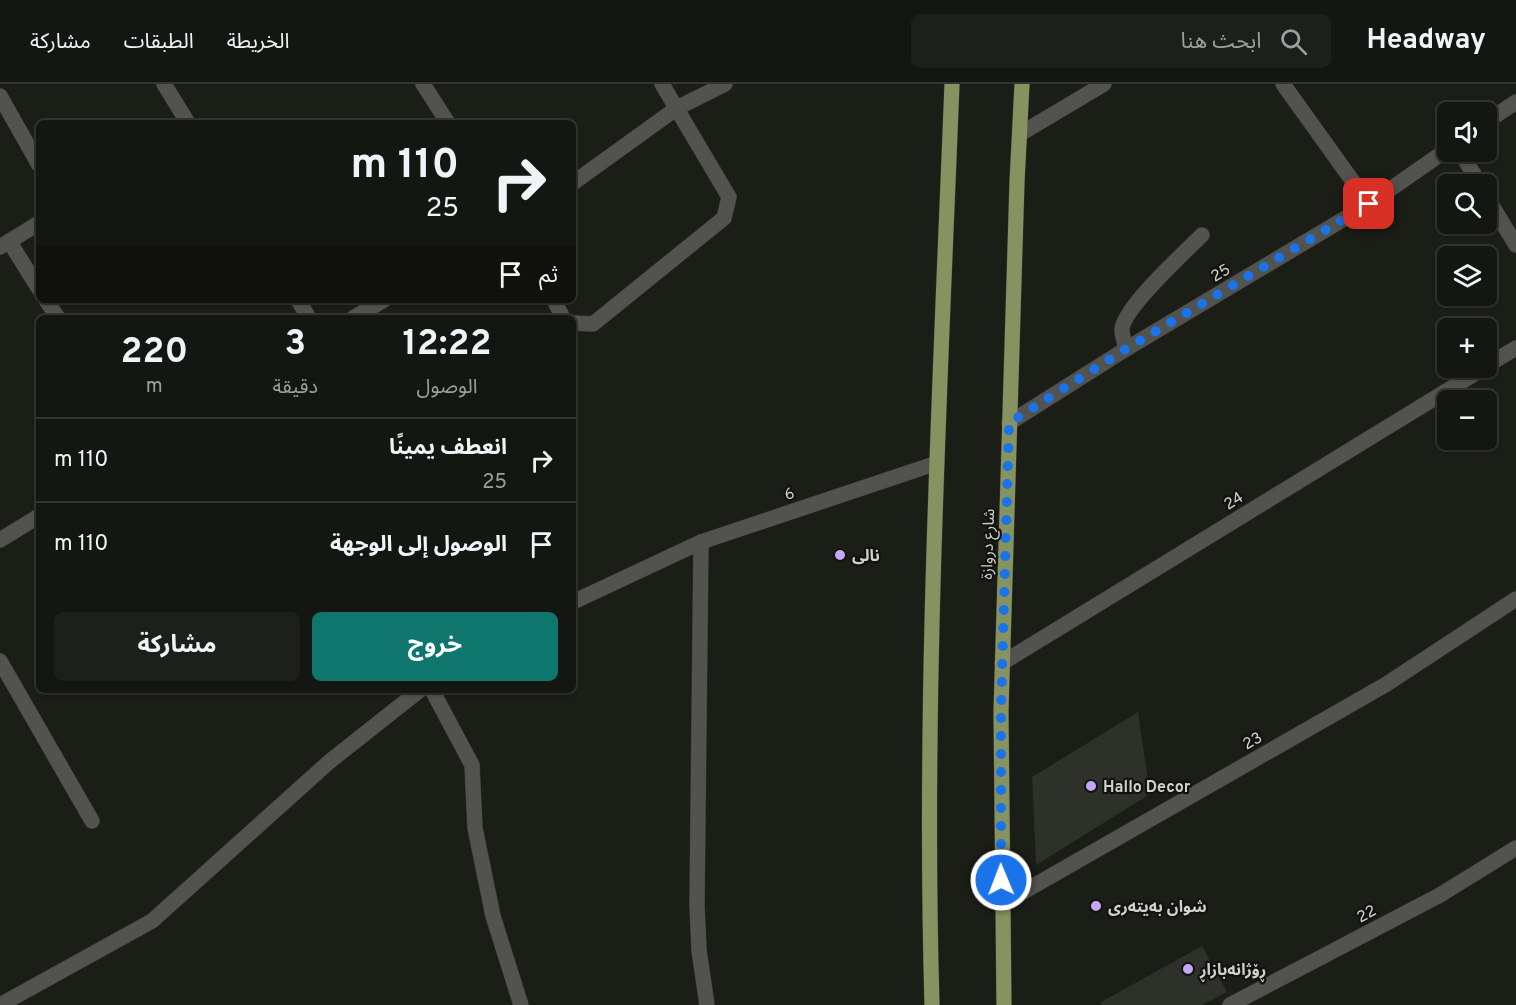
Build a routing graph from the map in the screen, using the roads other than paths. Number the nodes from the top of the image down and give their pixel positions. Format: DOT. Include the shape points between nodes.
graph roads {
  1 [pos="164,84"];
  2 [pos="423,84"];
  3 [pos="662,84"];
  4 [pos="724,84"];
  5 [pos="952,84"];
  6 [pos="1022,84"];
  7 [pos="1104,84"];
  8 [pos="1283,84"];
  9 [pos="0,96"];
  10 [pos="1516,102"];
  11 [pos="677,108"];
  12 [pos="1497,115"];
  13 [pos="186,120"];
  14 [pos="446,120"];
  15 [pos="1020,134"];
  16 [pos="1437,156"];
  17 [pos="36,160"];
  18 [pos="576,181"];
  19 [pos="1369,204"];
  20 [pos="1497,214"];
  21 [pos="36,225"];
  22 [pos="1202,235"];
  23 [pos="4,244"];
  24 [pos="1516,245"];
  25 [pos="36,285"];
  26 [pos="379,303"];
  27 [pos="358,315"];
  28 [pos="576,323"];
  29 [pos="1516,348"];
  30 [pos="1126,349"];
  31 [pos="1497,360"];
  32 [pos="1467,378"];
  33 [pos="1009,423"];
  34 [pos="937,463"];
  35 [pos="36,518"];
  36 [pos="0,540"];
  37 [pos="700,542"];
  38 [pos="1516,599"];
  39 [pos="576,601"];
  40 [pos="0,661"];
  41 [pos="1002,663"];
  42 [pos="416,693"];
  43 [pos="434,693"];
  44 [pos="92,821"];
  45 [pos="1516,848"];
  46 [pos="1002,904"];
  47 [pos="519,1004"];
  48 [pos="0,1005"];
  49 [pos="707,1005"];
  50 [pos="932,1005"];
  51 [pos="1004,1005"];
  52 [pos="1230,1005"];
  1 -- 13 [label="street"];
  2 -- 14 [label="street"];
  3 -- 11 [label="street"];
  4 -- 11 [label="street"];
  5 -- 34 [label="main road"];
  6 -- 15 [label="main road, شارع دروازة"];
  7 -- 15 [label="street"];
  8 -- 19 [label="street"];
  9 -- 17 [label="street"];
  10 -- 12 [label="street"];
  11 -- 18 [label="street"];
  11 -- 28 [label="street" via="729,197 724,218 593,324"];
  15 -- 33 [label="main road, شارع دروازة"];
  16 -- 19 [label="street, 25"];
  19 -- 30 [label="street, 25"];
  20 -- 24 [label="street"];
  21 -- 23 [label="street"];
  22 -- 30 [label="street" via="1126,318 1122,329"];
  23 -- 25 [label="street"];
  26 -- 27 [label="street"];
  29 -- 31 [label="street, 24"];
  30 -- 33 [label="street, 25"];
  32 -- 41 [label="street, 24"];
  33 -- 41 [label="main road, شارع دروازة"];
  34 -- 37 [label="street, 6"];
  34 -- 50 [label="main road" via="929,840"];
  35 -- 36 [label="street"];
  37 -- 39 [label="street, 6"];
  37 -- 49 [label="street" via="697,905"];
  38 -- 46 [label="street, 23" via="1385,685"];
  40 -- 44 [label="street"];
  41 -- 46 [label="main road, شارع دروازة"];
  42 -- 48 [label="street" via="329,762 152,921"];
  43 -- 47 [label="street" via="472,765 476,828 493,916"];
  45 -- 52 [label="street, 22" via="1440,895"];
  46 -- 51 [label="main road, شارع دروازة"];
}
